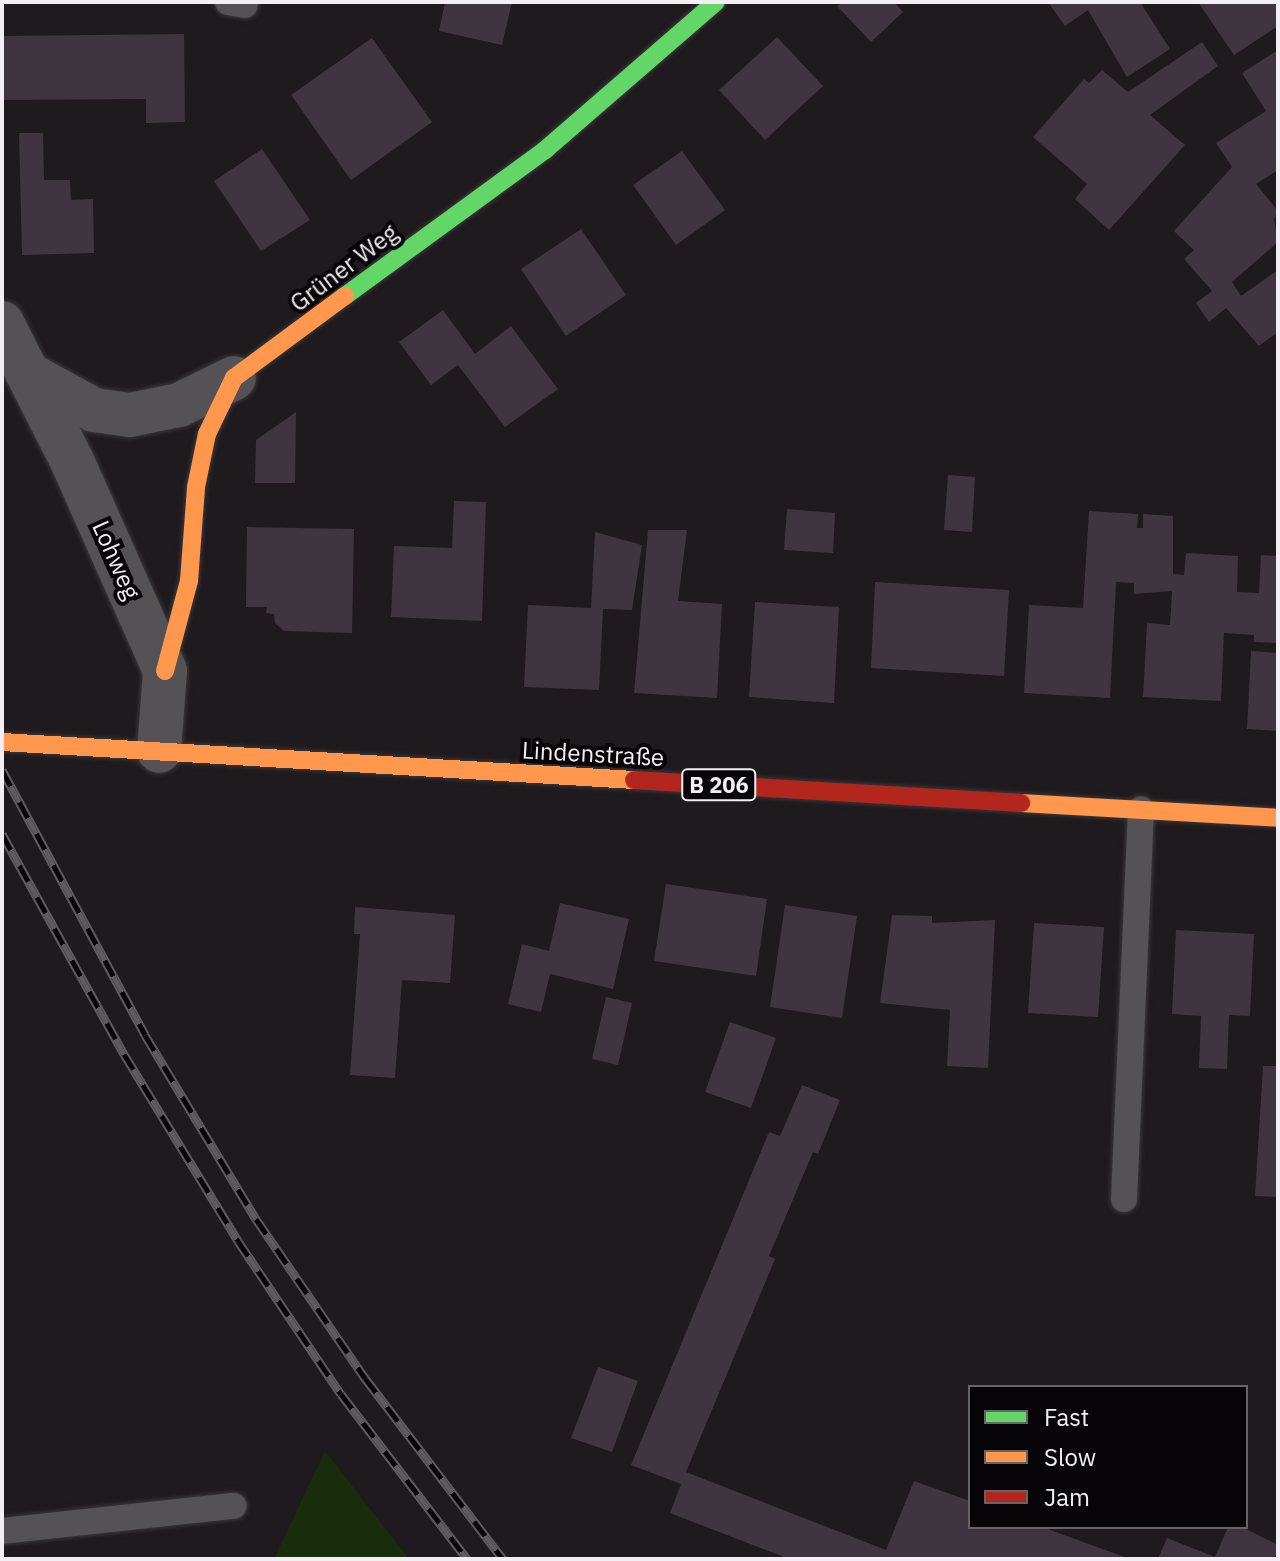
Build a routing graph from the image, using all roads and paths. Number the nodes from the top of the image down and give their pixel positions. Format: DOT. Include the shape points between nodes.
graph roads {
  1 [pos="716,2"];
  2 [pos="2,323"];
  3 [pos="32,376"];
  4 [pos="234,378"];
  5 [pos="165,671"];
  6 [pos="2,742"];
  7 [pos="159,751"];
  8 [pos="1141,809"];
  9 [pos="1278,818"];
  10 [pos="1124,1199"];
  11 [pos="234,1506"];
  12 [pos="2,1531"];
  1 -- 4 [label="main road, Grüner Weg" via="545,150"];
  2 -- 3 [label="street, Lohweg"];
  3 -- 4 [label="street" via="94,410 130,415 179,405"];
  3 -- 5 [label="street, Lohweg"];
  4 -- 5 [label="main road, Grüner Weg" via="207,434 196,487 189,581"];
  5 -- 7 [label="street, Lohweg"];
  6 -- 7 [label="main road, Lindenstraße / B 206"];
  7 -- 8 [label="main road, Lindenstraße / B 206"];
  8 -- 9 [label="main road, Lindenstraße / B 206"];
  8 -- 10 [label="lane"];
  11 -- 12 [label="lane" via="106,1524"];
}
